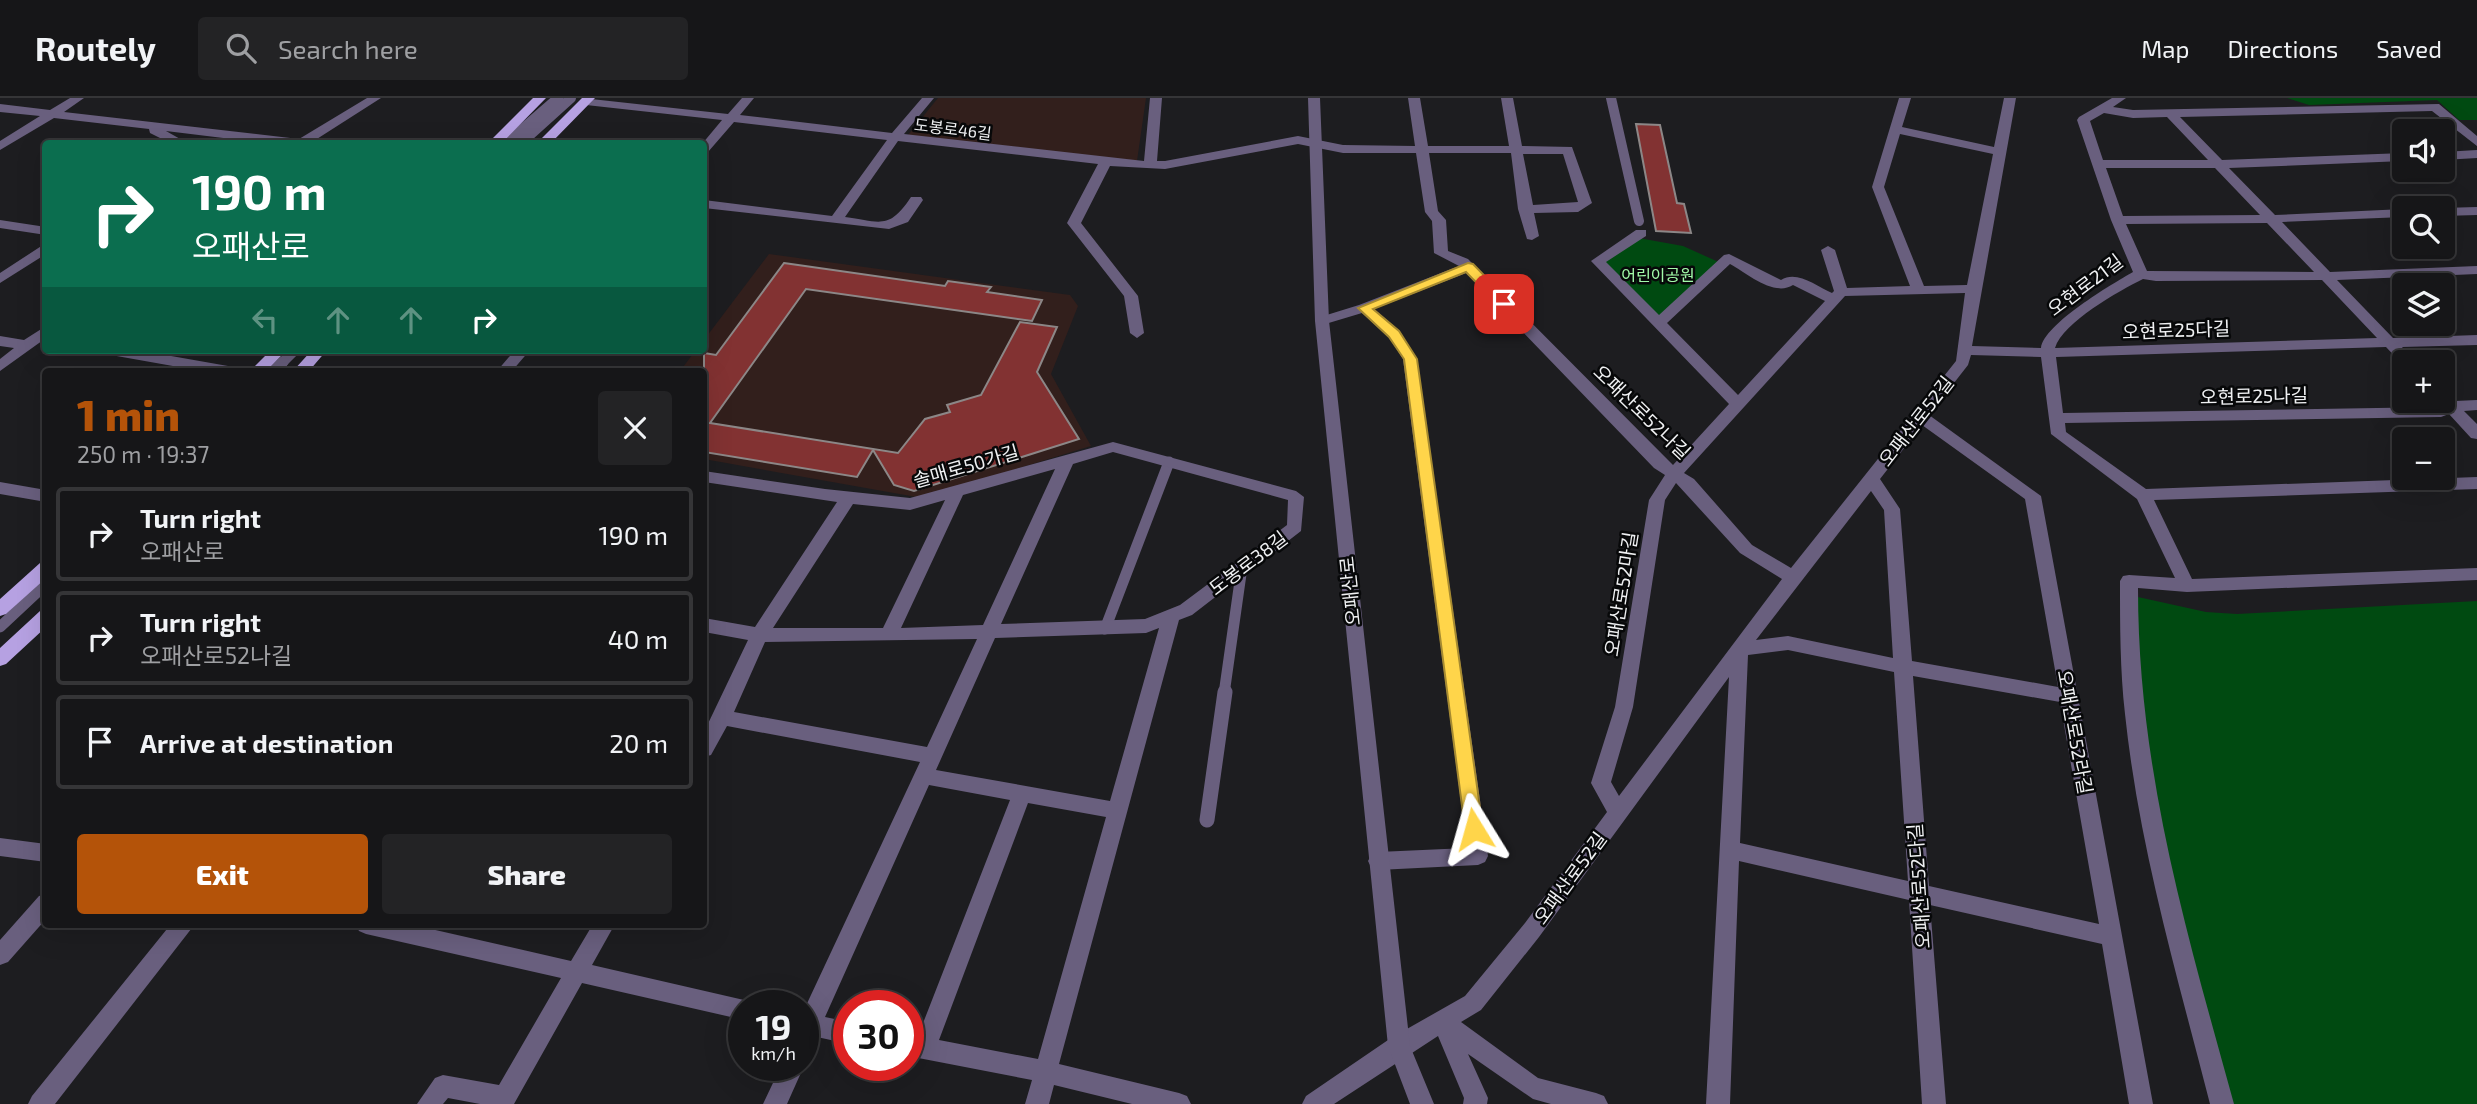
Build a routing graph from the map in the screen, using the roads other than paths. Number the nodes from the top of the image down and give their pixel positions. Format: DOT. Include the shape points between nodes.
graph roads {
  1 [pos="78,98"];
  2 [pos="374,98"];
  3 [pos="540,98"];
  4 [pos="558,98"];
  5 [pos="571,98"];
  6 [pos="748,98"];
  7 [pos="924,98"];
  8 [pos="1156,98"];
  9 [pos="1314,98"];
  10 [pos="1414,98"];
  11 [pos="1507,98"];
  12 [pos="1611,98"];
  13 [pos="1905,98"];
  14 [pos="2010,98"];
  15 [pos="2120,98"];
  16 [pos="587,99"];
  17 [pos="0,108"];
  18 [pos="2102,109"];
  19 [pos="2170,113"];
  20 [pos="49,114"];
  21 [pos="731,117"];
  22 [pos="133,123"];
  23 [pos="1895,129"];
  24 [pos="894,138"];
  25 [pos="175,140"];
  26 [pos="275,140"];
  27 [pos="305,140"];
  28 [pos="497,140"];
  29 [pos="510,140"];
  30 [pos="524,140"];
  31 [pos="546,140"];
  32 [pos="1315,142"];
  33 [pos="2477,142"];
  34 [pos="707,145"];
  35 [pos="0,146"];
  36 [pos="1422,149"];
  37 [pos="1516,150"];
  38 [pos="2000,152"];
  39 [pos="2477,154"];
  40 [pos="2455,155"];
  41 [pos="2392,157"];
  42 [pos="1105,163"];
  43 [pos="2098,164"];
  44 [pos="2218,164"];
  45 [pos="1150,165"];
  46 [pos="916,200"];
  47 [pos="707,204"];
  48 [pos="1525,209"];
  49 [pos="2477,211"];
  50 [pos="2455,212"];
  51 [pos="2392,213"];
  52 [pos="2272,218"];
  53 [pos="836,220"];
  54 [pos="2118,220"];
  55 [pos="3,227"];
  56 [pos="1640,227"];
  57 [pos="42,231"];
  58 [pos="1532,236"];
  59 [pos="42,250"];
  60 [pos="1828,250"];
  61 [pos="1468,267"];
  62 [pos="2477,270"];
  63 [pos="2141,274"];
  64 [pos="2325,276"];
  65 [pos="0,279"];
  66 [pos="1918,288"];
  67 [pos="1974,289"];
  68 [pos="1837,296"];
  69 [pos="1364,308"];
  70 [pos="1322,321"];
  71 [pos="1658,323"];
  72 [pos="42,333"];
  73 [pos="1137,333"];
  74 [pos="2477,340"];
  75 [pos="0,341"];
  76 [pos="2390,344"];
  77 [pos="27,345"];
  78 [pos="2396,350"];
  79 [pos="1964,351"];
  80 [pos="2048,353"];
  81 [pos="133,354"];
  82 [pos="276,354"];
  83 [pos="291,354"];
  84 [pos="303,354"];
  85 [pos="316,354"];
  86 [pos="519,354"];
  87 [pos="0,366"];
  88 [pos="211,368"];
  89 [pos="260,368"];
  90 [pos="276,368"];
  91 [pos="287,368"];
  92 [pos="303,368"];
  93 [pos="507,368"];
  94 [pos="2455,403"];
  95 [pos="1738,404"];
  96 [pos="2477,405"];
  97 [pos="2455,411"];
  98 [pos="2392,413"];
  99 [pos="1920,415"];
  100 [pos="2056,418"];
  101 [pos="2477,434"];
  102 [pos="1113,447"];
  103 [pos="1067,460"];
  104 [pos="1169,462"];
  105 [pos="1674,474"];
  106 [pos="707,476"];
  107 [pos="1871,479"];
  108 [pos="2477,482"];
  109 [pos="0,488"];
  110 [pos="957,491"];
  111 [pos="42,495"];
  112 [pos="2143,495"];
  113 [pos="849,498"];
  114 [pos="1242,567"];
  115 [pos="42,571"];
  116 [pos="2477,574"];
  117 [pos="1793,578"];
  118 [pos="2187,586"];
  119 [pos="42,588"];
  120 [pos="42,599"];
  121 [pos="0,609"];
  122 [pos="1171,616"];
  123 [pos="42,619"];
  124 [pos="0,626"];
  125 [pos="707,626"];
  126 [pos="1105,629"];
  127 [pos="988,632"];
  128 [pos="759,635"];
  129 [pos="889,635"];
  130 [pos="0,637"];
  131 [pos="1739,649"];
  132 [pos="0,659"];
  133 [pos="1903,667"];
  134 [pos="2069,696"];
  135 [pos="722,717"];
  136 [pos="707,744"];
  137 [pos="932,756"];
  138 [pos="923,776"];
  139 [pos="1022,794"];
  140 [pos="1117,811"];
  141 [pos="1618,813"];
  142 [pos="1208,820"];
  143 [pos="0,847"];
  144 [pos="1731,850"];
  145 [pos="42,852"];
  146 [pos="1378,860"];
  147 [pos="1919,894"];
  148 [pos="42,908"];
  149 [pos="181,928"];
  150 [pos="404,928"];
  151 [pos="602,928"];
  152 [pos="432,931"];
  153 [pos="2112,937"];
  154 [pos="0,955"];
  155 [pos="577,973"];
  156 [pos="819,1002"];
  157 [pos="728,1006"];
  158 [pos="1442,1021"];
  159 [pos="924,1029"];
  160 [pos="1399,1046"];
  161 [pos="924,1047"];
  162 [pos="1046,1072"];
  163 [pos="786,1081"];
  164 [pos="436,1095"];
  165 [pos="503,1101"];
  166 [pos="40,1104"];
  167 [pos="775,1104"];
  168 [pos="1037,1104"];
  169 [pos="1179,1104"];
  170 [pos="1314,1104"];
  171 [pos="1422,1104"];
  172 [pos="1475,1104"];
  173 [pos="1596,1104"];
  174 [pos="1718,1104"];
  175 [pos="1934,1104"];
  176 [pos="2141,1104"];
  177 [pos="2222,1104"];
  1 -- 20 [label="street"];
  2 -- 27 [label="street"];
  3 -- 28 [label="main road"];
  4 -- 29 [label="lane"];
  5 -- 30 [label="lane"];
  6 -- 21 [label="street"];
  7 -- 24 [label="street"];
  8 -- 45 [label="street"];
  9 -- 32 [label="street, 오패산로"];
  10 -- 36 [label="street"];
  11 -- 37 [label="street"];
  12 -- 56 [label="lane"];
  13 -- 23 [label="street"];
  14 -- 38 [label="street, 오패산로52길"];
  15 -- 18 [label="street, 오현로21길"];
  16 -- 21 [label="street, 도봉로46길"];
  16 -- 31 [label="main road"];
  17 -- 20 [label="street"];
  18 -- 19 [label="street"];
  18 -- 43 [label="street, 오현로21길" via="2083,120"];
  19 -- 33 [label="street" via="2435,107"];
  19 -- 44 [label="street"];
  20 -- 22 [label="street"];
  20 -- 35 [label="street"];
  21 -- 24 [label="street, 도봉로46길"];
  21 -- 34 [label="street"];
  22 -- 25 [label="street"];
  22 -- 26 [label="street"];
  23 -- 38 [label="street"];
  23 -- 66 [label="street" via="1878,187"];
  24 -- 42 [label="street, 도봉로46길"];
  24 -- 53 [label="street"];
  32 -- 36 [label="street, 도봉로46길" via="1343,149"];
  32 -- 45 [label="street, 도봉로46길" via="1298,140"];
  32 -- 70 [label="street, 오패산로"];
  36 -- 37 [label="street, 도봉로46길"];
  36 -- 61 [label="street, 오패산로52나길" via="1432,212 1440,220 1441,253"];
  37 -- 48 [label="street"];
  37 -- 48 [label="street, 도봉로46길" via="1568,150 1585,203 1578,208"];
  38 -- 67 [label="street, 오패산로52길"];
  39 -- 40 [label="street"];
  41 -- 44 [label="street"];
  42 -- 45 [label="street, 도봉로46길"];
  42 -- 73 [label="street" via="1074,223 1131,296"];
  43 -- 44 [label="street"];
  43 -- 54 [label="street, 오현로21길"];
  44 -- 52 [label="street"];
  46 -- 53 [label="street" via="903,219 884,226"];
  47 -- 53 [label="street"];
  48 -- 58 [label="street"];
  49 -- 50 [label="street"];
  51 -- 52 [label="street"];
  52 -- 54 [label="street"];
  52 -- 64 [label="street"];
  54 -- 63 [label="street, 오현로21길"];
  55 -- 57 [label="street"];
  56 -- 71 [label="street" via="1598,261"];
  59 -- 65 [label="street"];
  60 -- 68 [label="street"];
  61 -- 69 [label="street"];
  61 -- 105 [label="street, 오패산로52나길"];
  62 -- 64 [label="street"];
  63 -- 64 [label="street"];
  63 -- 80 [label="street, 오현로21길" via="2066,322 2048,344"];
  64 -- 76 [label="street"];
  66 -- 67 [label="street"];
  66 -- 68 [label="street"];
  67 -- 79 [label="street, 오패산로52길"];
  68 -- 71 [label="street" via="1792,279 1781,286 1729,258"];
  68 -- 95 [label="street, 오패산로52마길"];
  69 -- 70 [label="street"];
  69 -- 146 [label="street" via="1394,334 1410,359 1478,856"];
  70 -- 146 [label="street, 오패산로"];
  71 -- 95 [label="street"];
  72 -- 77 [label="street"];
  74 -- 76 [label="street, 오현로25다길"];
  75 -- 77 [label="street"];
  76 -- 78 [label="street"];
  76 -- 80 [label="street, 오현로25다길"];
  77 -- 87 [label="street"];
  79 -- 80 [label="street, 오현로25다길"];
  79 -- 99 [label="street, 오패산로52길" via="1963,362"];
  80 -- 100 [label="street"];
  81 -- 88 [label="street"];
  82 -- 89 [label="main road"];
  83 -- 90 [label="lane"];
  84 -- 91 [label="lane"];
  85 -- 92 [label="main road"];
  86 -- 93 [label="street"];
  94 -- 96 [label="street, 오현로25나길"];
  95 -- 105 [label="street, 오패산로52마길"];
  97 -- 101 [label="street"];
  98 -- 100 [label="street, 오현로25나길"];
  99 -- 107 [label="street, 오패산로52길"];
  99 -- 134 [label="street, 오패산로52라길" via="2033,496"];
  100 -- 112 [label="street" via="2059,434"];
  102 -- 103 [label="street, 솔매로50가길"];
  102 -- 104 [label="street, 도봉로38길"];
  103 -- 110 [label="street, 솔매로50가길"];
  103 -- 127 [label="street"];
  104 -- 114 [label="street, 도봉로38길" via="1296,497 1295,527"];
  104 -- 126 [label="lane"];
  105 -- 117 [label="street, 오패산로52나길" via="1688,483 1746,550"];
  105 -- 141 [label="street, 오패산로52마길" via="1657,500 1624,707 1601,783"];
  106 -- 113 [label="street, 솔매로50가길"];
  107 -- 117 [label="street, 오패산로52길"];
  107 -- 133 [label="street, 오패산로52다길" via="1892,509"];
  108 -- 112 [label="street"];
  109 -- 111 [label="street"];
  110 -- 113 [label="street, 솔매로50가길" via="910,504"];
  110 -- 129 [label="street"];
  112 -- 118 [label="street"];
  113 -- 128 [label="street"];
  114 -- 122 [label="street, 도봉로38길" via="1186,610"];
  114 -- 142 [label="lane"];
  115 -- 121 [label="main road"];
  116 -- 118 [label="street"];
  117 -- 131 [label="street, 오패산로52길"];
  118 -- 177 [label="street" via="2129,581 2130,682 2143,775 2171,906"];
  119 -- 124 [label="lane"];
  120 -- 130 [label="lane"];
  122 -- 126 [label="street, 도봉로38길" via="1146,626"];
  122 -- 140 [label="street"];
  123 -- 132 [label="main road"];
  125 -- 128 [label="street, 도봉로38길"];
  126 -- 127 [label="street, 도봉로38길"];
  127 -- 129 [label="street, 도봉로38길"];
  127 -- 137 [label="street"];
  128 -- 129 [label="street, 도봉로38길"];
  128 -- 135 [label="street"];
  131 -- 133 [label="street" via="1788,643"];
  131 -- 141 [label="street, 오패산로52길"];
  131 -- 144 [label="street"];
  133 -- 134 [label="street"];
  133 -- 147 [label="street, 오패산로52다길"];
  134 -- 153 [label="street, 오패산로52라길"];
  135 -- 136 [label="street"];
  135 -- 137 [label="street"];
  137 -- 138 [label="street"];
  138 -- 139 [label="street"];
  138 -- 156 [label="street"];
  139 -- 140 [label="street"];
  139 -- 159 [label="street"];
  140 -- 162 [label="street"];
  141 -- 158 [label="street, 오패산로52길" via="1473,1003"];
  143 -- 145 [label="street"];
  144 -- 147 [label="street"];
  144 -- 174 [label="street"];
  146 -- 160 [label="street, 오패산로"];
  147 -- 153 [label="street"];
  147 -- 175 [label="street, 오패산로52다길"];
  148 -- 154 [label="street"];
  149 -- 166 [label="street"];
  150 -- 152 [label="street"];
  151 -- 155 [label="street"];
  152 -- 155 [label="street"];
  153 -- 176 [label="street, 오패산로52라길"];
  155 -- 157 [label="street"];
  155 -- 165 [label="street"];
  158 -- 160 [label="street, 오패산로52길"];
  158 -- 172 [label="street"];
  158 -- 173 [label="street" via="1533,1088"];
  160 -- 170 [label="street, 오패산로52길"];
  160 -- 171 [label="street, 오패산로"];
  161 -- 162 [label="street"];
  162 -- 168 [label="street"];
  162 -- 169 [label="street"];
  163 -- 167 [label="street"];
  164 -- 165 [label="street"];
}
